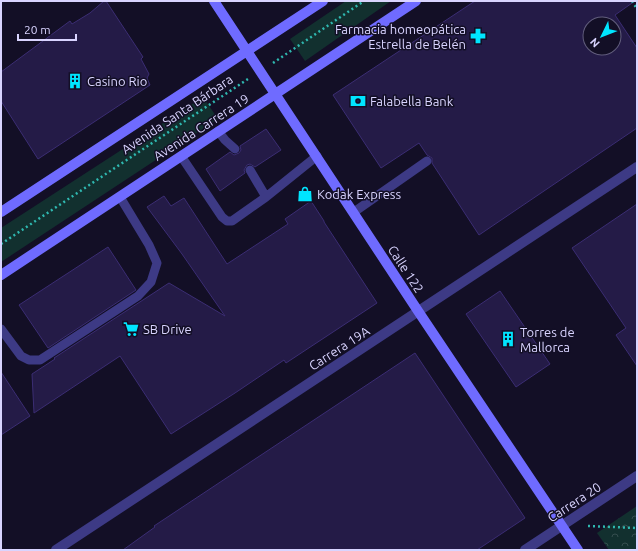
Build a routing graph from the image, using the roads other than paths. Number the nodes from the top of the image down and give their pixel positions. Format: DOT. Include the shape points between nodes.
graph roads {
  1 [pos="214,1"];
  2 [pos="323,1"];
  3 [pos="416,1"];
  4 [pos="247,51"];
  5 [pos="276,93"];
  6 [pos="218,131"];
  7 [pos="235,149"];
  8 [pos="181,156"];
  9 [pos="317,156"];
  10 [pos="426,161"];
  11 [pos="637,167"];
  12 [pos="250,170"];
  13 [pos="120,197"];
  14 [pos="266,197"];
  15 [pos="1,212"];
  16 [pos="354,212"];
  17 [pos="1,275"];
  18 [pos="418,311"];
  19 [pos="1,329"];
  20 [pos="637,476"];
  21 [pos="561,526"];
  22 [pos="56,550"];
  23 [pos="525,550"];
  24 [pos="578,550"];
  1 -- 4 [label="main road, Calle 122"];
  2 -- 4 [label="main road"];
  3 -- 5 [label="main road, Avenida Carrera 19"];
  4 -- 5 [label="main road, Calle 122"];
  4 -- 15 [label="main road"];
  5 -- 6 [label="main road, Avenida Carrera 19"];
  5 -- 9 [label="main road, Calle 122"];
  6 -- 7 [label="lane"];
  6 -- 8 [label="main road, Avenida Carrera 19"];
  8 -- 13 [label="main road, Avenida Carrera 19"];
  8 -- 14 [label="lane" via="227,221 232,221"];
  9 -- 14 [label="lane"];
  9 -- 16 [label="main road, Calle 122"];
  10 -- 16 [label="lane"];
  11 -- 18 [label="street, Carrera 19A"];
  12 -- 14 [label="lane"];
  13 -- 17 [label="main road, Avenida Carrera 19"];
  13 -- 19 [label="lane" via="157,263 151,282 138,296 40,360 29,360 21,356"];
  16 -- 18 [label="main road, Calle 122"];
  18 -- 21 [label="main road, Calle 122"];
  18 -- 22 [label="street, Carrera 19A"];
  20 -- 21 [label="street, Carrera 20"];
  21 -- 23 [label="street, Carrera 20"];
  21 -- 24 [label="main road, Calle 122"];
}
